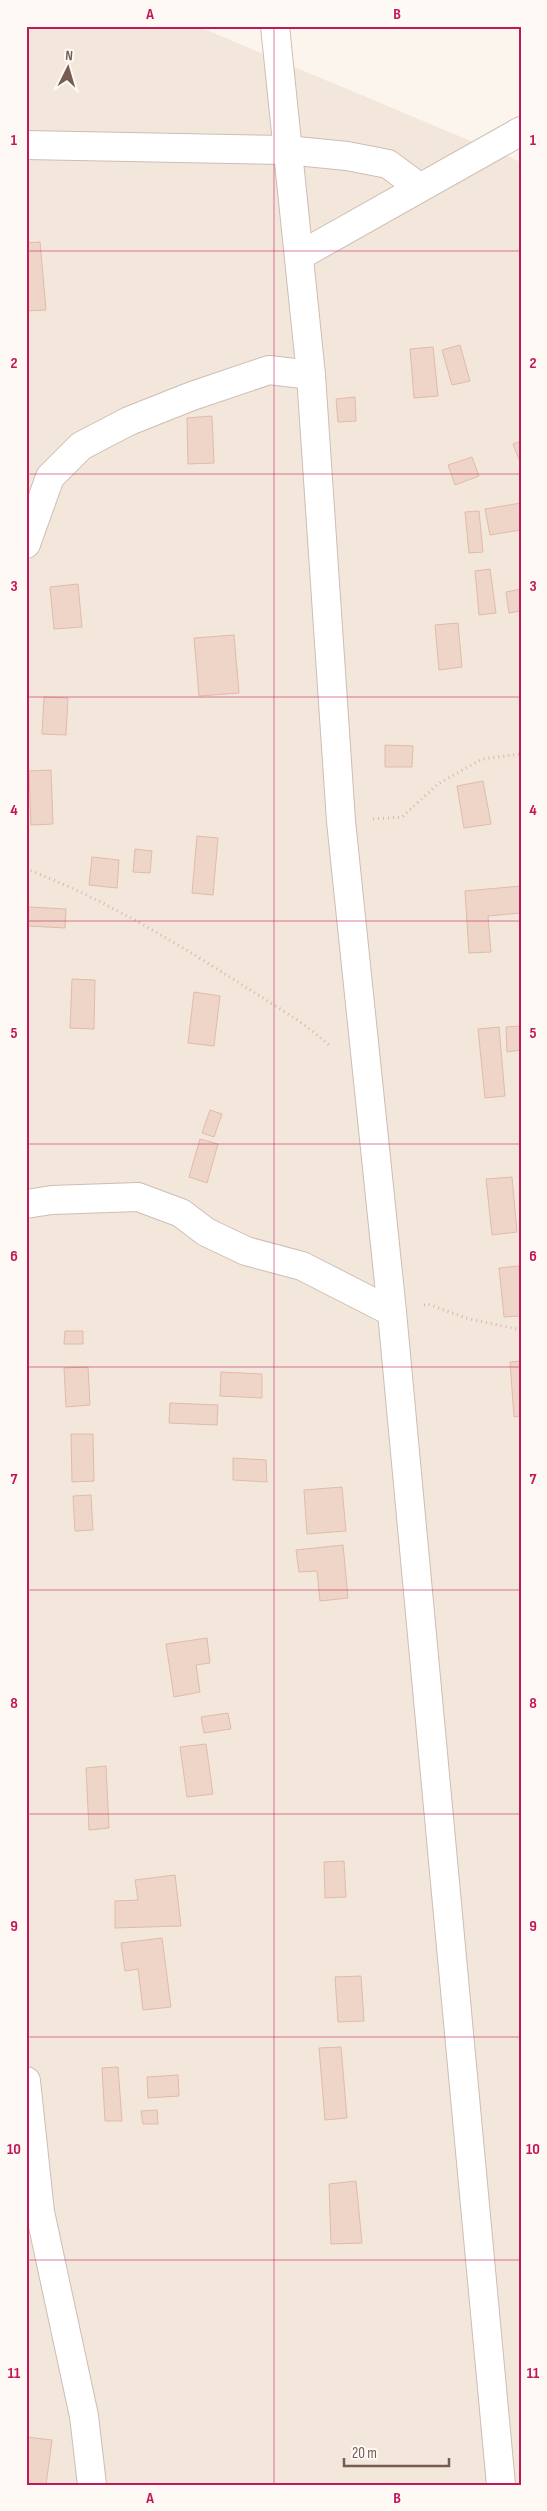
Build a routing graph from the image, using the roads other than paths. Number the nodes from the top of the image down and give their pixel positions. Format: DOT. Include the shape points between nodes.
graph roads {
  1 [pos="274,26"];
  2 [pos="521,131"];
  3 [pos="26,145"];
  4 [pos="286,150"];
  5 [pos="419,187"];
  6 [pos="299,256"];
  7 [pos="311,375"];
  8 [pos="38,475"];
  9 [pos="26,544"];
  10 [pos="26,1204"];
  11 [pos="392,1312"];
  12 [pos="26,2081"];
  13 [pos="92,2485"];
  14 [pos="501,2485"];
  1 -- 4 [label="street"];
  2 -- 5 [label="street"];
  3 -- 4 [label="street"];
  4 -- 5 [label="street" via="388,164"];
  4 -- 6 [label="street"];
  5 -- 6 [label="street"];
  6 -- 7 [label="street"];
  7 -- 8 [label="street" via="269,370 192,396 129,421"];
  7 -- 11 [label="street" via="341,821"];
  8 -- 9 [label="street"];
  10 -- 11 [label="street" via="61,1199 138,1197 181,1213 206,1232 246,1251 302,1266"];
  11 -- 14 [label="street"];
  12 -- 13 [label="street" via="40,2212 84,2416"];
}
